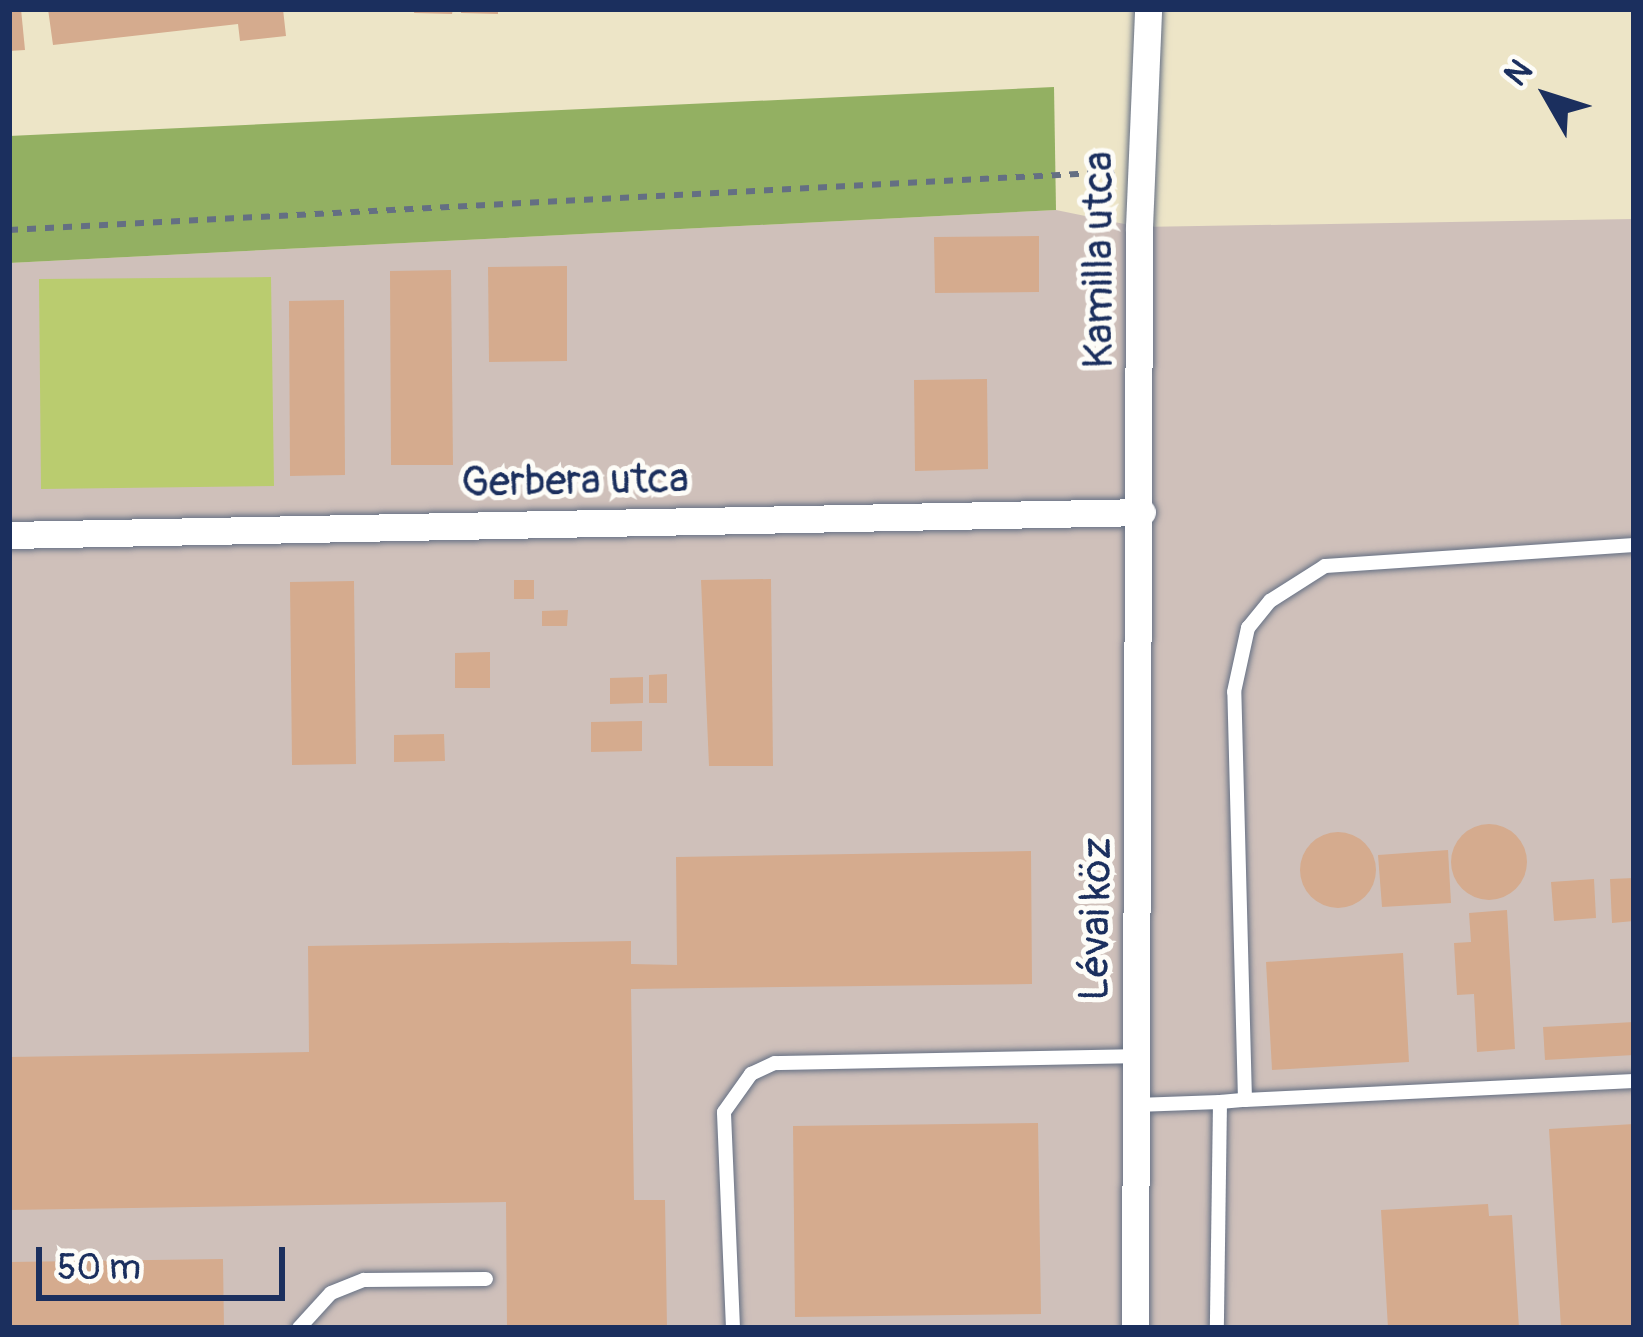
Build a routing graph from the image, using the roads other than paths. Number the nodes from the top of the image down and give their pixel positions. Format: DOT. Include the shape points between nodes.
graph roads {
  1 [pos="1148,9"];
  2 [pos="1142,512"];
  3 [pos="9,535"];
  4 [pos="1634,545"];
  5 [pos="1136,1056"];
  6 [pos="1634,1081"];
  7 [pos="1245,1100"];
  8 [pos="1220,1102"];
  9 [pos="1136,1106"];
  10 [pos="486,1279"];
  11 [pos="299,1328"];
  12 [pos="734,1328"];
  13 [pos="1135,1328"];
  14 [pos="1217,1328"];
  1 -- 2 [label="street, Kamilla utca"];
  2 -- 3 [label="street, Gerbera utca"];
  2 -- 5 [label="street, Lévai köz"];
  4 -- 7 [label="lane" via="1325,566 1270,601 1248,628 1234,692"];
  5 -- 9 [label="street, Lévai köz"];
  5 -- 12 [label="lane" via="775,1063 751,1073 724,1112"];
  6 -- 7 [label="lane"];
  7 -- 8 [label="lane"];
  8 -- 9 [label="lane"];
  8 -- 14 [label="lane"];
  9 -- 13 [label="street, Lévai köz"];
  10 -- 11 [label="lane" via="364,1280 331,1293"];
}
